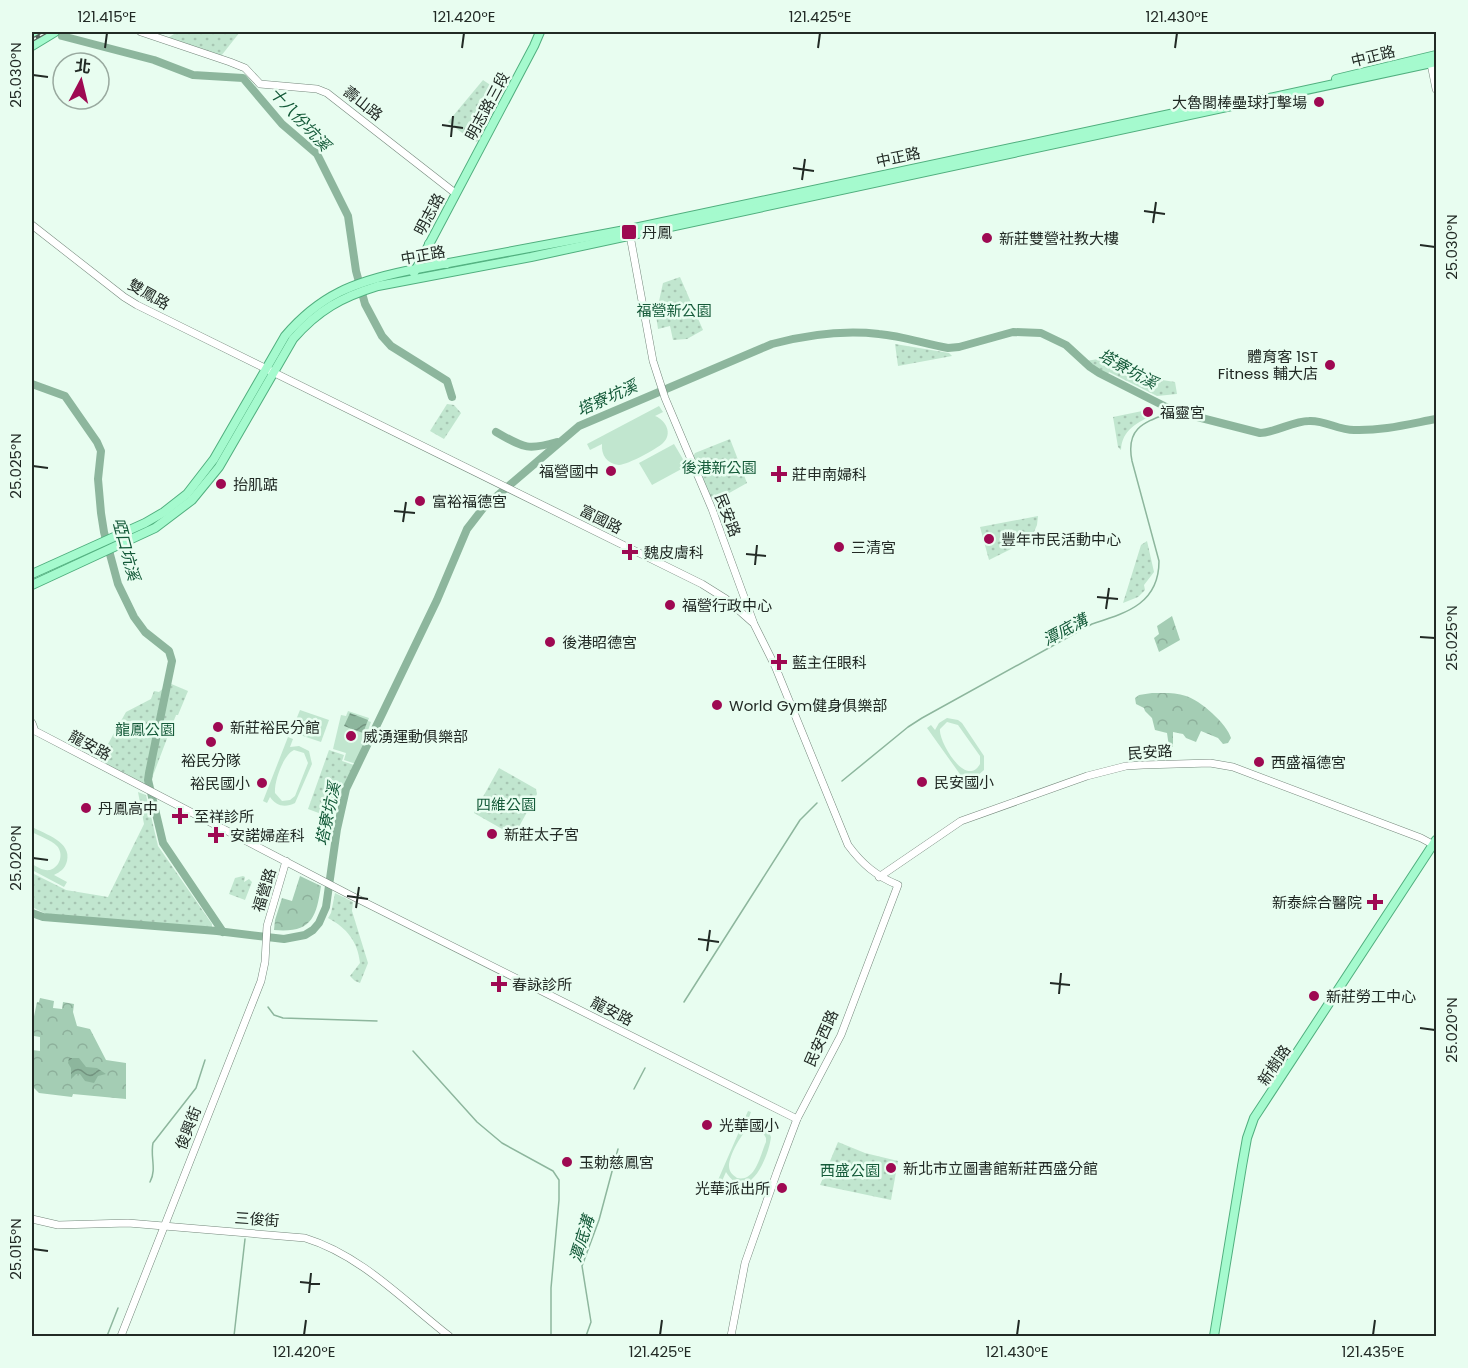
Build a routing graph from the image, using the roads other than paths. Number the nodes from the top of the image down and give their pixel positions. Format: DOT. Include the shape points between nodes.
graph roads {
  1 [pos="41,32"];
  2 [pos="56,32"];
  3 [pos="141,32"];
  4 [pos="540,32"];
  5 [pos="32,37"];
  6 [pos="32,46"];
  7 [pos="1433,59"];
  8 [pos="1437,89"];
  9 [pos="455,193"];
  10 [pos="32,225"];
  11 [pos="629,233"];
  12 [pos="429,243"];
  13 [pos="449,264"];
  14 [pos="415,270"];
  15 [pos="410,280"];
  16 [pos="361,287"];
  17 [pos="269,371"];
  18 [pos="118,541"];
  19 [pos="32,574"];
  20 [pos="32,585"];
  21 [pos="754,624"];
  22 [pos="32,723"];
  23 [pos="819,775"];
  24 [pos="1435,843"];
  25 [pos="286,861"];
  26 [pos="879,877"];
  27 [pos="267,926"];
  28 [pos="797,1119"];
  29 [pos="32,1219"];
  30 [pos="165,1226"];
  31 [pos="121,1336"];
  32 [pos="449,1336"];
  33 [pos="730,1336"];
  34 [pos="1214,1336"];
  1 -- 5 [label="main road"];
  2 -- 6 [label="main road"];
  3 -- 9 [label="street, 壽山路" via="245,68 260,84 327,93"];
  4 -- 9 [label="main road, 明志路三段"];
  7 -- 8 [label="street"];
  7 -- 11 [label="main road, 中正路"];
  9 -- 12 [label="main road, 明志路"];
  10 -- 17 [label="street, 雙鳳路" via="129,301"];
  11 -- 13 [label="main road, 中正路"];
  11 -- 15 [label="main road, 中正路"];
  11 -- 21 [label="street, 民安路" via="656,370"];
  12 -- 13 [label="main road" via="436,261"];
  12 -- 14 [label="main road, 明志路"];
  13 -- 14 [label="main road, 中正路"];
  14 -- 15 [label="main road, 明志路"];
  14 -- 16 [label="main road, 中正路"];
  15 -- 16 [label="main road, 中正路"];
  16 -- 17 [label="main road, 中正路" via="332,295 299,319 285,336"];
  17 -- 18 [label="main road, 中正路" via="192,494"];
  17 -- 21 [label="street, 富國路" via="711,589"];
  18 -- 19 [label="main road, 中正路" via="102,543"];
  18 -- 20 [label="main road, 中正路" via="103,553"];
  21 -- 23 [label="street, 民安路"];
  22 -- 25 [label="street, 龍安路" via="41,735"];
  23 -- 26 [label="street, 民安西路" via="848,845"];
  24 -- 26 [label="street, 民安路" via="1233,767 1210,763 1126,766 961,821"];
  24 -- 34 [label="main road, 新樹路" via="1254,1118 1247,1138"];
  25 -- 27 [label="street, 福營路"];
  25 -- 28 [label="street, 龍安路"];
  26 -- 28 [label="street, 民安西路" via="898,885 840,1035"];
  27 -- 30 [label="street, 俊興街" via="261,981"];
  28 -- 33 [label="street, 民安西路" via="746,1262"];
  29 -- 30 [label="street, 三俊街" via="58,1225"];
  30 -- 31 [label="street, 俊興街"];
  30 -- 32 [label="street, 三俊街" via="288,1235 322,1243 344,1254"];
}
